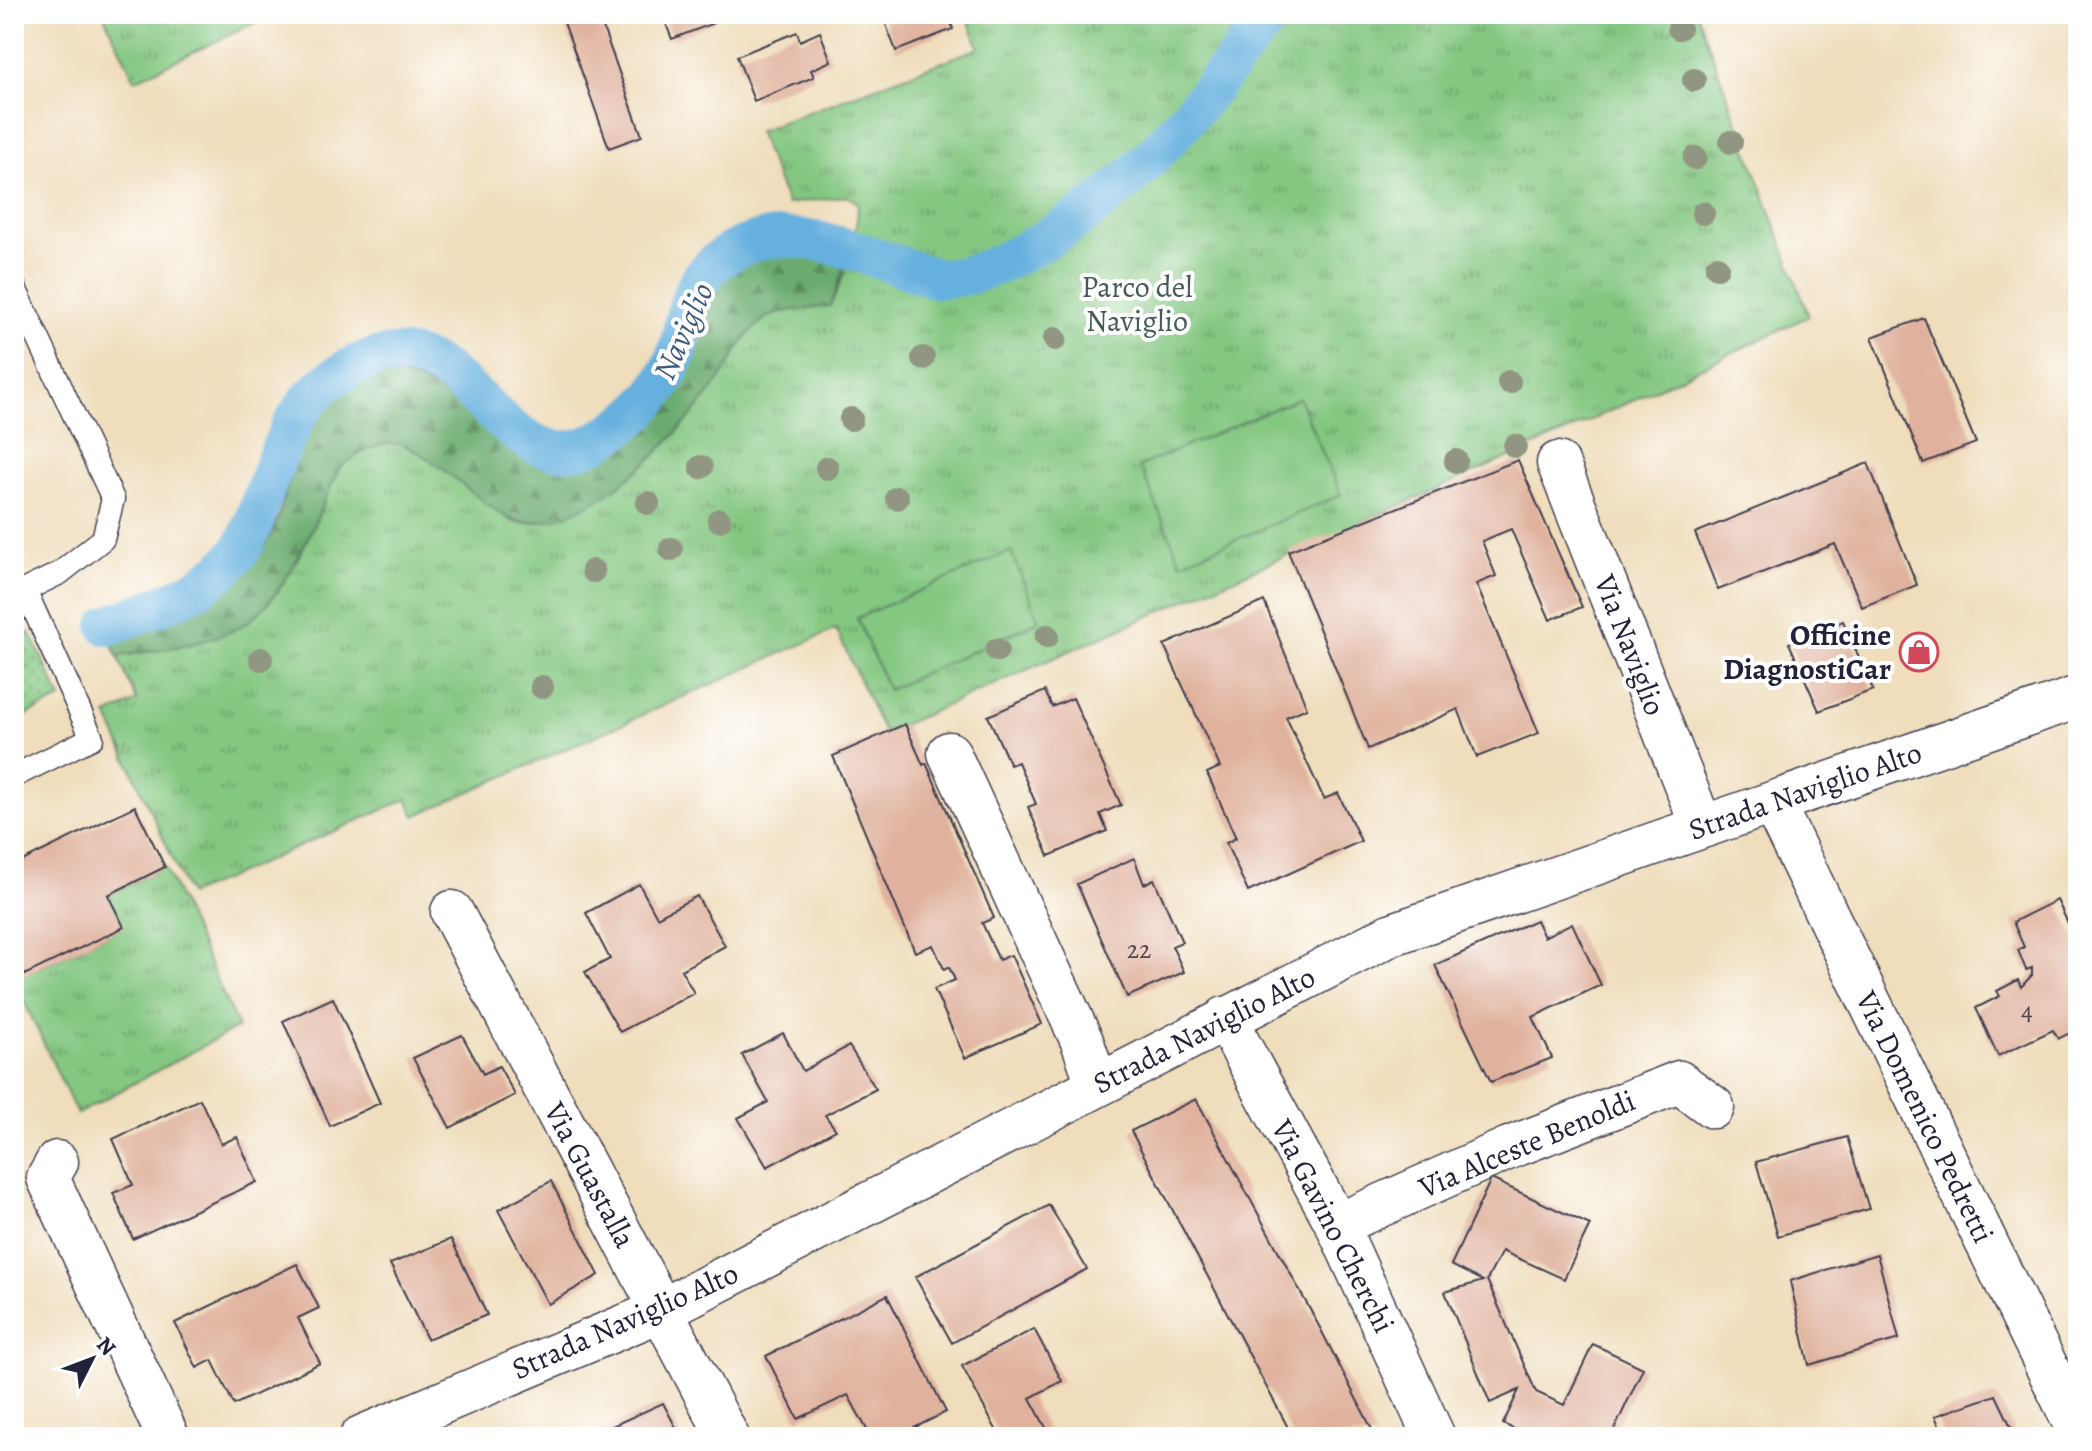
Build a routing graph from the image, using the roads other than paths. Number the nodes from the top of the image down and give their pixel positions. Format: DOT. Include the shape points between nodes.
graph roads {
  1 [pos="14,286"];
  2 [pos="1558,463"];
  3 [pos="20,593"];
  4 [pos="2078,697"];
  5 [pos="949,753"];
  6 [pos="14,776"];
  7 [pos="1773,803"];
  8 [pos="1702,827"];
  9 [pos="452,912"];
  10 [pos="1225,1018"];
  11 [pos="1097,1084"];
  12 [pos="1713,1107"];
  13 [pos="57,1162"];
  14 [pos="1337,1225"];
  15 [pos="662,1310"];
  16 [pos="2078,1431"];
  17 [pos="168,1437"];
  18 [pos="361,1437"];
  19 [pos="728,1437"];
  20 [pos="1434,1437"];
  1 -- 3 [label="lane" via="113,499 103,539 60,573"];
  2 -- 8 [label="street, Via Naviglio"];
  3 -- 6 [label="lane" via="92,738"];
  4 -- 7 [label="street, Strada Naviglio Alto"];
  5 -- 11 [label="street"];
  7 -- 8 [label="street, Strada Naviglio Alto"];
  7 -- 16 [label="street, Via Domenico Pedretti"];
  8 -- 10 [label="street, Strada Naviglio Alto" via="1390,935"];
  9 -- 15 [label="street, Via Guastalla"];
  10 -- 11 [label="street, Strada Naviglio Alto"];
  10 -- 14 [label="street, Via Gavino Cherchi"];
  11 -- 15 [label="street, Strada Naviglio Alto"];
  12 -- 14 [label="street, Via Alceste Benoldi" via="1679,1082 1509,1148"];
  13 -- 17 [label="street" via="48,1178"];
  14 -- 20 [label="street, Via Gavino Cherchi"];
  15 -- 18 [label="street, Strada Naviglio Alto"];
  15 -- 19 [label="street, Via Guastalla"];
}
